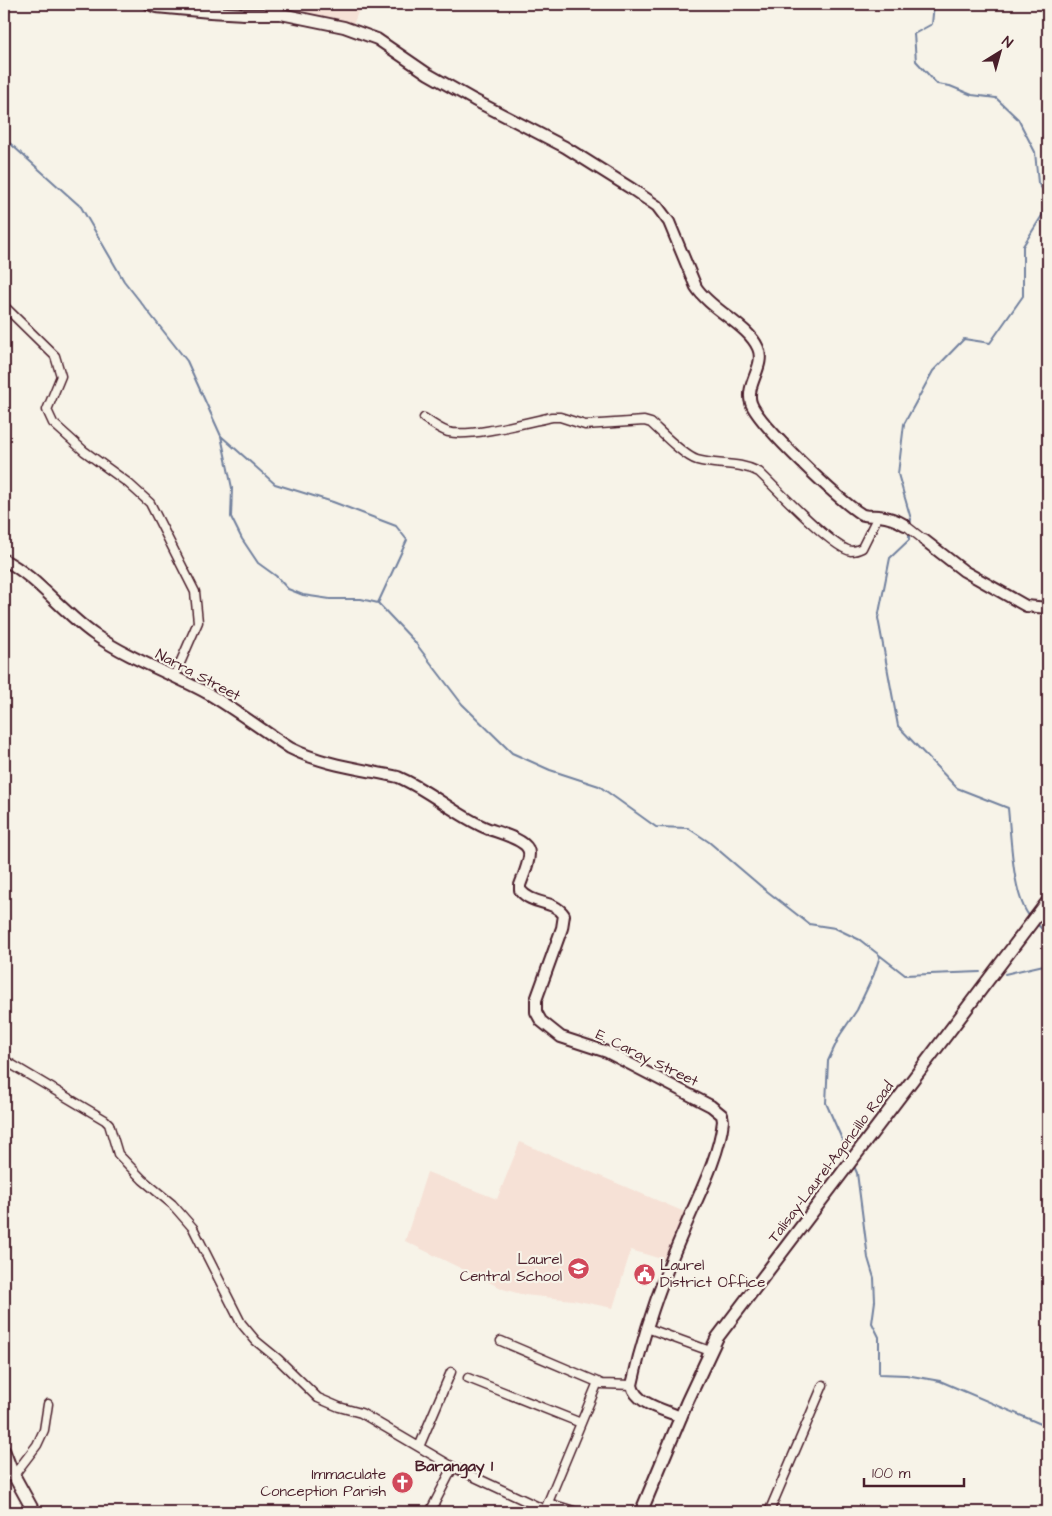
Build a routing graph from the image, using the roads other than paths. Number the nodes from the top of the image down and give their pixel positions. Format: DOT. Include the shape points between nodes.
graph roads {
  1 [pos="149,4"];
  2 [pos="4,306"];
  3 [pos="424,418"];
  4 [pos="878,516"];
  5 [pos="904,525"];
  6 [pos="924,540"];
  7 [pos="4,560"];
  8 [pos="1048,608"];
  9 [pos="174,677"];
  10 [pos="398,777"];
  11 [pos="1046,904"];
  12 [pos="4,1060"];
  13 [pos="647,1328"];
  14 [pos="501,1341"];
  15 [pos="710,1351"];
  16 [pos="451,1372"];
  17 [pos="468,1378"];
  18 [pos="598,1382"];
  19 [pos="632,1384"];
  20 [pos="824,1385"];
  21 [pos="48,1404"];
  22 [pos="681,1417"];
  23 [pos="581,1423"];
  24 [pos="419,1447"];
  25 [pos="4,1451"];
  26 [pos="452,1467"];
  27 [pos="14,1475"];
  28 [pos="546,1508"];
  29 [pos="34,1512"];
  30 [pos="430,1512"];
  31 [pos="577,1512"];
  32 [pos="641,1512"];
  33 [pos="769,1512"];
  1 -- 4 [label="street" via="210,12 281,14 344,27 377,39 428,74 565,147 649,200 669,222 701,295 748,334 757,347 761,358 750,393 755,412 838,496 863,515"];
  2 -- 9 [label="street" via="55,356 61,376 48,410 52,423 150,503 195,592 198,622"];
  3 -- 4 [label="street" via="457,434 552,417 585,425 644,421 697,460 748,467 758,472 830,540 850,551 862,548"];
  4 -- 5 [label="street"];
  5 -- 6 [label="street"];
  6 -- 8 [label="street" via="964,571 995,589 1026,606"];
  7 -- 9 [label="street, Narra Street" via="23,572 81,626"];
  9 -- 10 [label="street, Narra Street" via="208,694 304,755"];
  10 -- 13 [label="street, E. Caray Street" via="476,823 520,841 529,849 520,890 530,899 555,906 564,915 536,1000 536,1012 541,1021 561,1037 607,1052 711,1106 722,1115 714,1157"];
  11 -- 15 [label="main road, Talisay-Laurel-Agoncillo Road"];
  12 -- 24 [label="street" via="110,1124 118,1154 193,1228 241,1323 256,1341 318,1398 361,1413"];
  13 -- 15 [label="street"];
  13 -- 19 [label="street"];
  14 -- 18 [label="street"];
  15 -- 22 [label="main road, Talisay-Laurel-Agoncillo Road"];
  16 -- 24 [label="street"];
  17 -- 23 [label="street"];
  18 -- 19 [label="street"];
  18 -- 23 [label="street"];
  19 -- 22 [label="street" via="635,1393 645,1402"];
  20 -- 33 [label="street"];
  21 -- 27 [label="street" via="44,1430 37,1445"];
  22 -- 32 [label="main road, Talisay-Laurel-Agoncillo Road"];
  23 -- 28 [label="street"];
  24 -- 26 [label="street"];
  25 -- 27 [label="main road"];
  26 -- 28 [label="street"];
  26 -- 30 [label="street"];
  27 -- 29 [label="main road"];
  28 -- 31 [label="street"];
}
